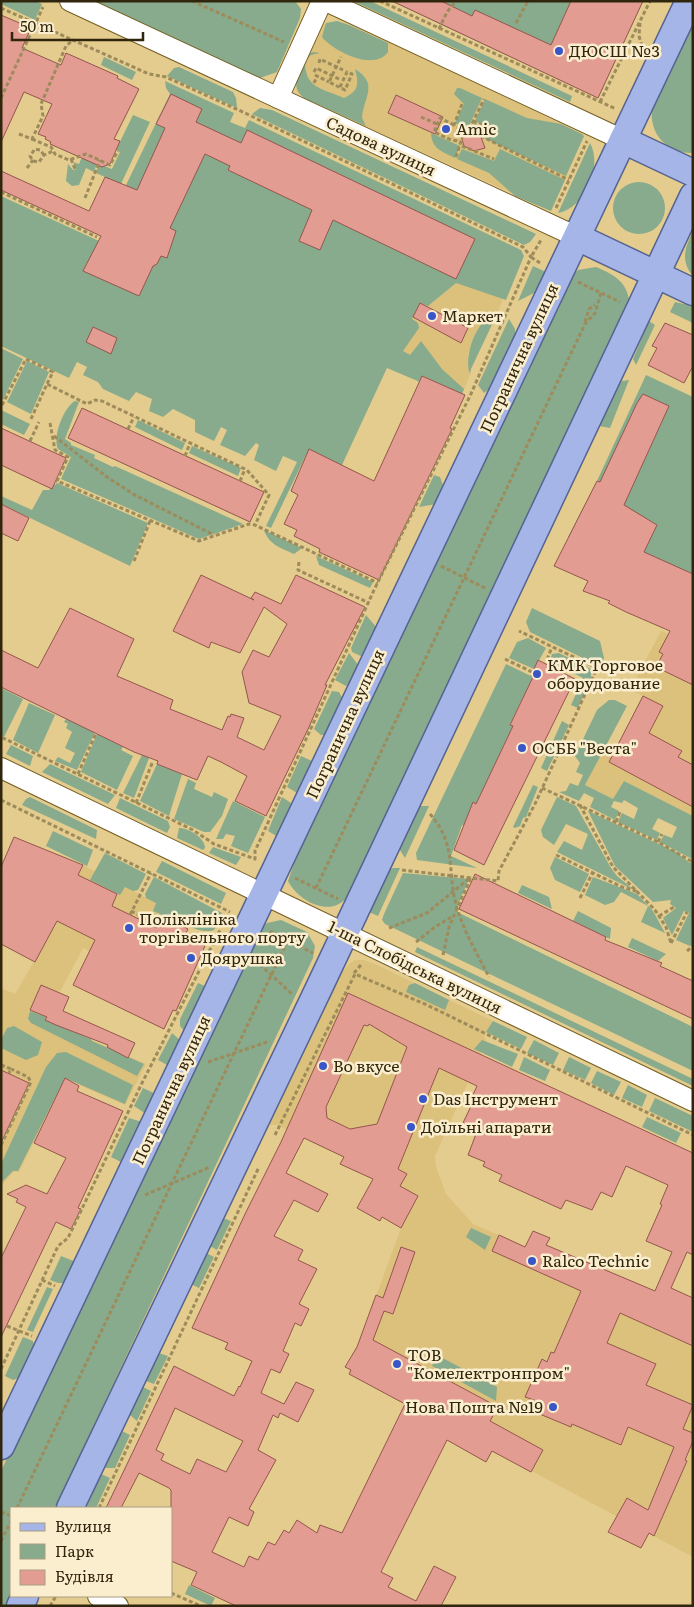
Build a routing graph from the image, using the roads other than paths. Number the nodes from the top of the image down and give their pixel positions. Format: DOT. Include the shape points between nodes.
graph roads {
  1 [pos="70,1"];
  2 [pos="322,1"];
  3 [pos="326,1"];
  4 [pos="689,1"];
  5 [pos="278,98"];
  6 [pos="628,129"];
  7 [pos="693,173"];
  8 [pos="693,196"];
  9 [pos="577,237"];
  10 [pos="657,274"];
  11 [pos="693,292"];
  12 [pos="1,768"];
  13 [pos="263,895"];
  14 [pos="344,934"];
  15 [pos="693,1102"];
  16 [pos="1,1446"];
  17 [pos="70,1507"];
  18 [pos="100,1597"];
  19 [pos="118,1606"];
  1 -- 5 [label="street, Садова вулиця"];
  2 -- 5 [label="street"];
  3 -- 6 [label="street" via="594,126"];
  4 -- 6 [label="main road, Погранична вулиця"];
  5 -- 9 [label="street, Садова вулиця"];
  6 -- 7 [label="main road"];
  6 -- 9 [label="main road, Погранична вулиця"];
  8 -- 10 [label="main road"];
  9 -- 10 [label="main road, Садова вулиця"];
  9 -- 13 [label="main road, Погранична вулиця"];
  10 -- 11 [label="main road, Садова вулиця"];
  10 -- 14 [label="main road"];
  12 -- 13 [label="street, 1-ша Слобідська вулиця"];
  13 -- 14 [label="street, 1-ша Слобідська вулиця"];
  13 -- 16 [label="main road, Погранична вулиця"];
  14 -- 15 [label="street, 1-ша Слобідська вулиця"];
  14 -- 17 [label="main road"];
  18 -- 19 [label="street"];
}
